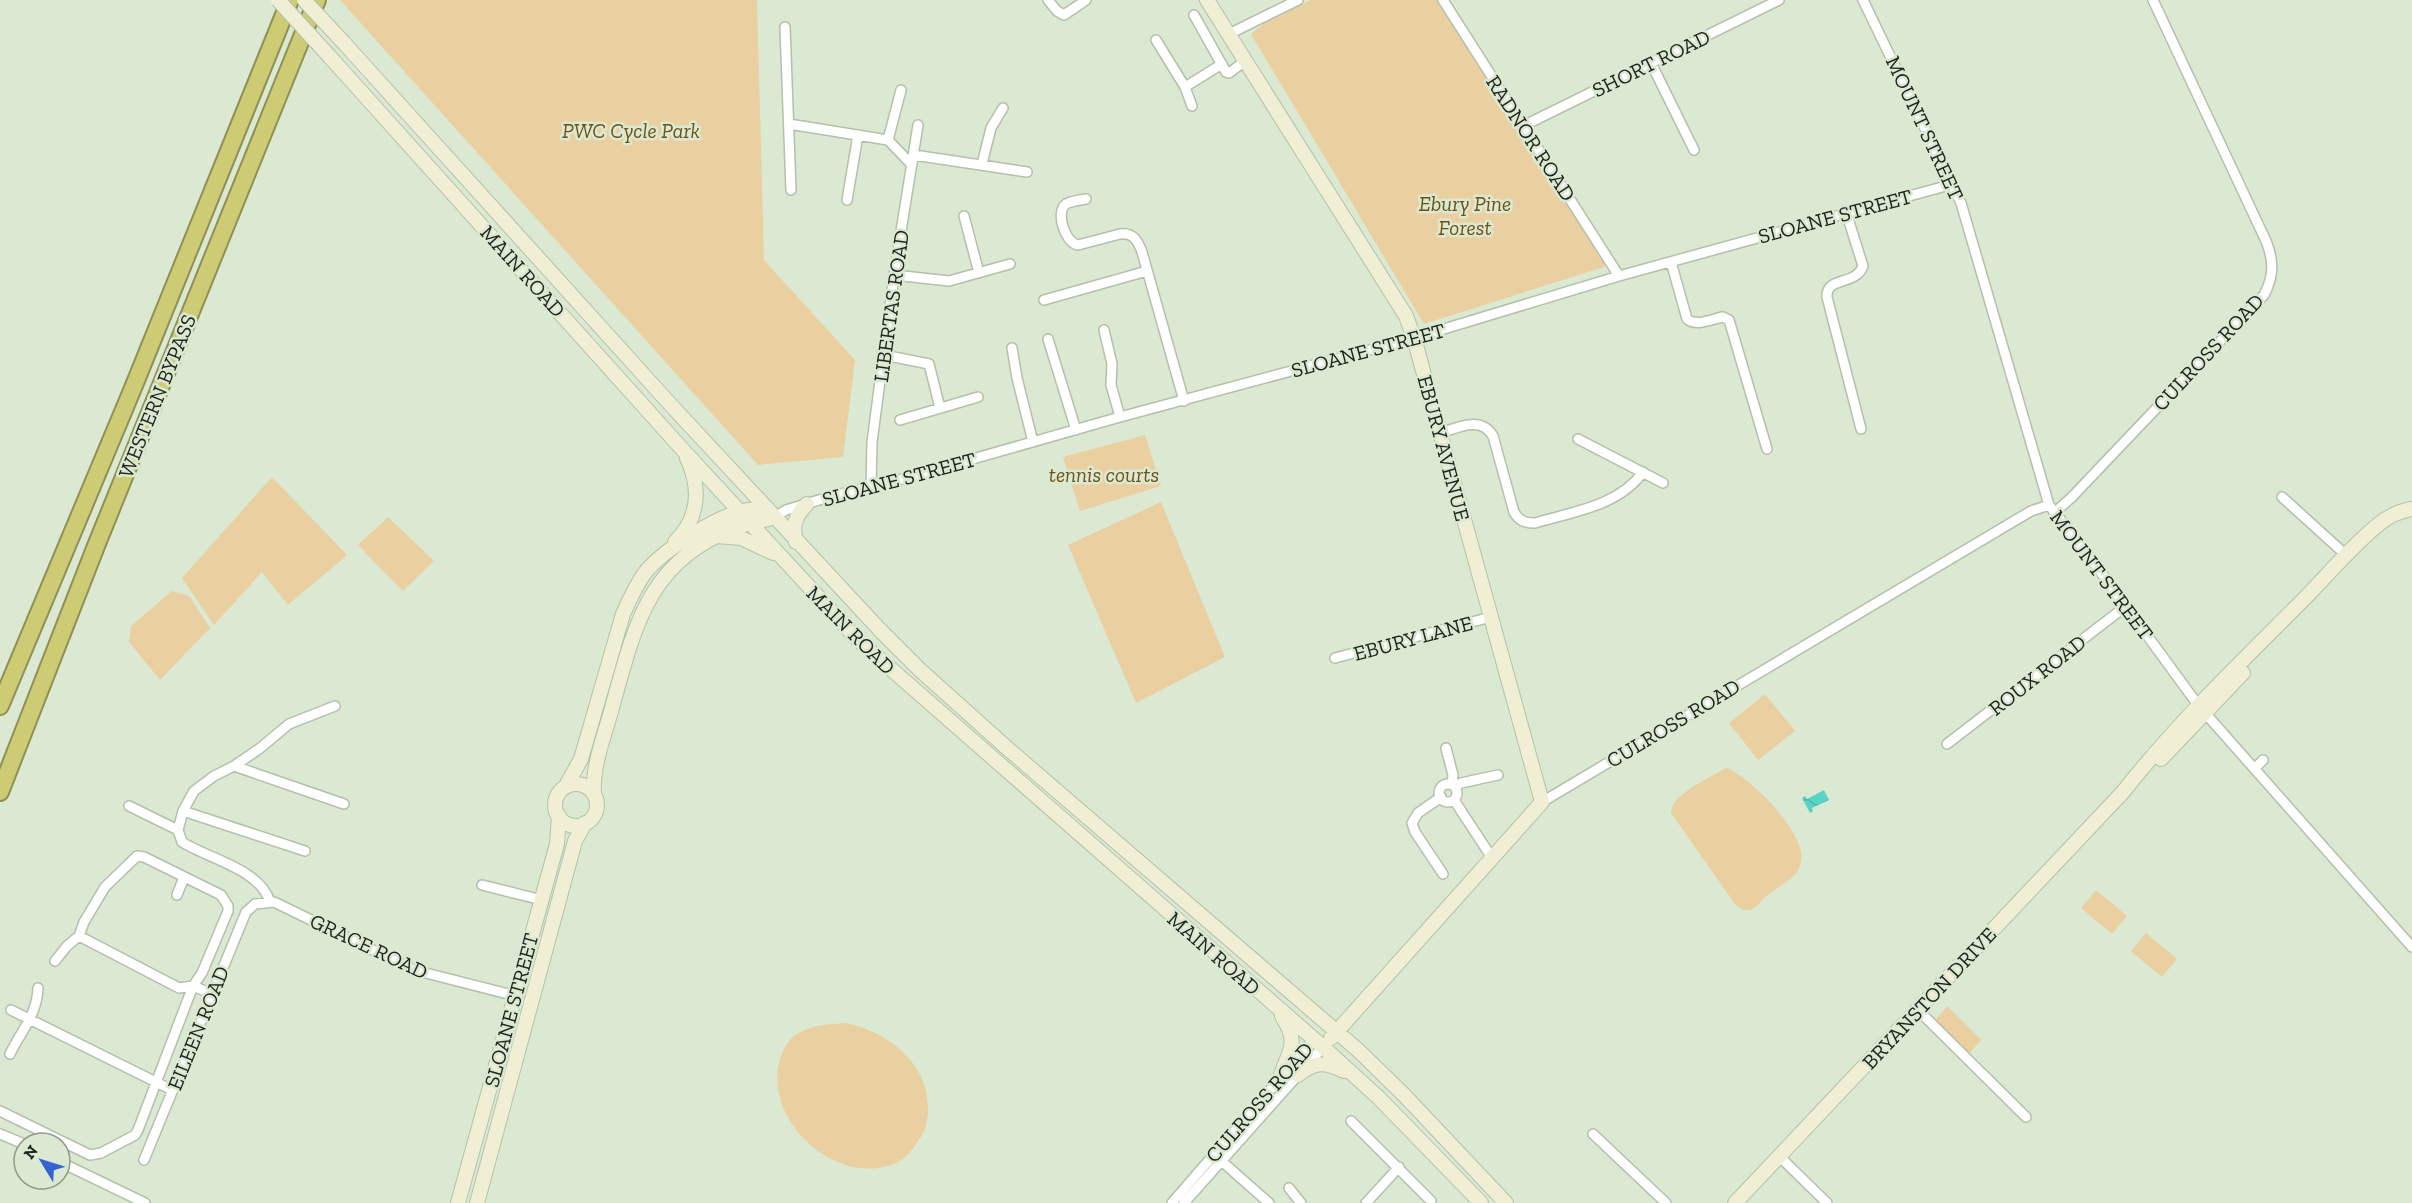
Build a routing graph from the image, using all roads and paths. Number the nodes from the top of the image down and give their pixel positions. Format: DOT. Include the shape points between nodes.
graph roads {
  1 [pos="278,0"];
  2 [pos="290,0"];
  3 [pos="304,0"];
  4 [pos="317,0"];
  5 [pos="1048,0"];
  6 [pos="1086,0"];
  7 [pos="1207,0"];
  8 [pos="1298,0"];
  9 [pos="1443,0"];
  10 [pos="1779,0"];
  11 [pos="1863,0"];
  12 [pos="2153,0"];
  13 [pos="1194,15"];
  14 [pos="785,27"];
  15 [pos="1228,34"];
  16 [pos="1156,40"];
  17 [pos="1245,61"];
  18 [pos="1651,63"];
  19 [pos="1222,64"];
  20 [pos="1185,87"];
  21 [pos="901,90"];
  22 [pos="1192,106"];
  23 [pos="1003,108"];
  24 [pos="789,124"];
  25 [pos="918,125"];
  26 [pos="1523,126"];
  27 [pos="858,135"];
  28 [pos="888,140"];
  29 [pos="1694,150"];
  30 [pos="914,155"];
  31 [pos="982,164"];
  32 [pos="912,165"];
  33 [pos="1027,172"];
  34 [pos="1953,184"];
  35 [pos="791,190"];
  36 [pos="1086,199"];
  37 [pos="847,200"];
  38 [pos="1846,212"];
  39 [pos="964,216"];
  40 [pos="1671,262"];
  41 [pos="1010,264"];
  42 [pos="1147,272"];
  43 [pos="979,273"];
  44 [pos="894,276"];
  45 [pos="1619,276"];
  46 [pos="1044,300"];
  47 [pos="1104,330"];
  48 [pos="1414,338"];
  49 [pos="1048,339"];
  50 [pos="1012,348"];
  51 [pos="884,355"];
  52 [pos="978,397"];
  53 [pos="1184,400"];
  54 [pos="940,408"];
  55 [pos="1120,417"];
  56 [pos="900,420"];
  57 [pos="1862,429"];
  58 [pos="1076,430"];
  59 [pos="1440,434"];
  60 [pos="1578,439"];
  61 [pos="1033,442"];
  62 [pos="1767,449"];
  63 [pos="683,450"];
  64 [pos="1643,472"];
  65 [pos="1663,483"];
  66 [pos="871,487"];
  67 [pos="2282,496"];
  68 [pos="807,504"];
  69 [pos="2051,509"];
  70 [pos="2412,509"];
  71 [pos="741,511"];
  72 [pos="774,513"];
  73 [pos="752,524"];
  74 [pos="716,536"];
  75 [pos="796,542"];
  76 [pos="2346,555"];
  77 [pos="780,557"];
  78 [pos="648,569"];
  79 [pos="2126,606"];
  80 [pos="1491,617"];
  81 [pos="1335,658"];
  82 [pos="0,706"];
  83 [pos="335,706"];
  84 [pos="2202,709"];
  85 [pos="1947,744"];
  86 [pos="1446,748"];
  87 [pos="2263,760"];
  88 [pos="234,766"];
  89 [pos="2254,768"];
  90 [pos="1498,775"];
  91 [pos="566,786"];
  92 [pos="1453,786"];
  93 [pos="0,792"];
  94 [pos="594,794"];
  95 [pos="1440,797"];
  96 [pos="1454,800"];
  97 [pos="1542,802"];
  98 [pos="344,804"];
  99 [pos="129,806"];
  100 [pos="183,811"];
  101 [pos="559,816"];
  102 [pos="585,823"];
  103 [pos="178,830"];
  104 [pos="304,851"];
  105 [pos="571,858"];
  106 [pos="1492,858"];
  107 [pos="553,860"];
  108 [pos="1443,874"];
  109 [pos="184,878"];
  110 [pos="564,883"];
  111 [pos="482,885"];
  112 [pos="177,895"];
  113 [pos="542,901"];
  114 [pos="265,902"];
  115 [pos="79,936"];
  116 [pos="549,939"];
  117 [pos="2412,947"];
  118 [pos="55,961"];
  119 [pos="192,986"];
  120 [pos="38,988"];
  121 [pos="212,994"];
  122 [pos="516,996"];
  123 [pos="11,1010"];
  124 [pos="1278,1010"];
  125 [pos="1918,1010"];
  126 [pos="30,1019"];
  127 [pos="1332,1028"];
  128 [pos="1318,1043"];
  129 [pos="10,1054"];
  130 [pos="1298,1075"];
  131 [pos="1355,1075"];
  132 [pos="1280,1078"];
  133 [pos="156,1082"];
  134 [pos="172,1090"];
  135 [pos="0,1111"];
  136 [pos="2026,1117"];
  137 [pos="1351,1121"];
  138 [pos="1593,1134"];
  139 [pos="1779,1156"];
  140 [pos="1218,1158"];
  141 [pos="144,1160"];
  142 [pos="72,1167"];
  143 [pos="1399,1167"];
  144 [pos="1288,1188"];
  145 [pos="1431,1201"];
  146 [pos="145,1203"];
  147 [pos="458,1203"];
  148 [pos="477,1203"];
  149 [pos="1172,1203"];
  150 [pos="1184,1203"];
  151 [pos="1269,1203"];
  152 [pos="1301,1203"];
  153 [pos="1366,1203"];
  154 [pos="1481,1203"];
  155 [pos="1506,1203"];
  156 [pos="1666,1203"];
  157 [pos="1735,1203"];
  158 [pos="1827,1203"];
  1 -- 63 [label="main road, MAIN ROAD, bridge"];
  2 -- 82 [label="highway, WESTERN BYPASS"];
  3 -- 72 [label="main road, MAIN ROAD, bridge" via="669,403"];
  4 -- 93 [label="highway, WESTERN BYPASS"];
  5 -- 6 [label="street" via="1064,15"];
  7 -- 15 [label="main road, EBURY AVENUE"];
  8 -- 15 [label="street"];
  9 -- 26 [label="street, RADNOR ROAD"];
  10 -- 18 [label="street, SHORT ROAD"];
  11 -- 34 [label="street, MOUNT STREET"];
  12 -- 69 [label="street, CULROSS ROAD" via="2266,241 2272,275 2264,295 2072,497"];
  13 -- 19 [label="street"];
  14 -- 24 [label="street"];
  15 -- 17 [label="main road, EBURY AVENUE"];
  16 -- 20 [label="street"];
  17 -- 19 [label="street" via="1229,73"];
  17 -- 48 [label="main road, EBURY AVENUE" via="1402,308"];
  18 -- 26 [label="street, SHORT ROAD"];
  18 -- 29 [label="street"];
  19 -- 20 [label="street"];
  20 -- 22 [label="street"];
  21 -- 28 [label="street"];
  23 -- 31 [label="street" via="991,128"];
  24 -- 27 [label="street"];
  24 -- 35 [label="street"];
  25 -- 30 [label="street, LIBERTAS ROAD"];
  26 -- 45 [label="street, RADNOR ROAD"];
  27 -- 28 [label="street"];
  27 -- 37 [label="street"];
  28 -- 32 [label="street"];
  30 -- 31 [label="street"];
  30 -- 32 [label="street, LIBERTAS ROAD"];
  31 -- 33 [label="street"];
  32 -- 44 [label="street, LIBERTAS ROAD"];
  34 -- 38 [label="street, SLOANE STREET"];
  34 -- 69 [label="street, MOUNT STREET"];
  36 -- 42 [label="street" via="1067,204 1062,211 1069,241 1078,245 1126,233 1139,245"];
  38 -- 40 [label="street, SLOANE STREET"];
  38 -- 57 [label="street" via="1863,266 1856,277 1830,287 1827,297"];
  39 -- 43 [label="street"];
  40 -- 45 [label="street, SLOANE STREET"];
  40 -- 62 [label="street" via="1687,319 1691,323 1724,317 1729,320"];
  41 -- 43 [label="street"];
  42 -- 46 [label="street"];
  42 -- 53 [label="street"];
  43 -- 44 [label="street" via="949,281"];
  44 -- 51 [label="street, LIBERTAS ROAD"];
  45 -- 48 [label="street, SLOANE STREET"];
  47 -- 55 [label="street" via="1112,364 1111,385"];
  48 -- 53 [label="street, SLOANE STREET"];
  48 -- 59 [label="main road, EBURY AVENUE"];
  49 -- 58 [label="street"];
  50 -- 61 [label="street"];
  51 -- 54 [label="street" via="929,364"];
  51 -- 66 [label="street, LIBERTAS ROAD" via="872,442"];
  52 -- 54 [label="street"];
  53 -- 55 [label="street, SLOANE STREET"];
  54 -- 56 [label="street"];
  55 -- 58 [label="street, SLOANE STREET"];
  58 -- 61 [label="street, SLOANE STREET"];
  59 -- 64 [label="street" via="1475,423 1488,429 1514,512 1525,522 1535,523 1606,502"];
  59 -- 80 [label="main road, EBURY AVENUE"];
  60 -- 64 [label="street"];
  61 -- 66 [label="street, SLOANE STREET"];
  63 -- 71 [label="main road, MAIN ROAD"];
  63 -- 78 [label="main road" via="696,483 695,512 682,535"];
  64 -- 65 [label="street"];
  66 -- 68 [label="street, SLOANE STREET"];
  67 -- 76 [label="street"];
  68 -- 72 [label="street, SLOANE STREET"];
  68 -- 75 [label="main road" via="795,520"];
  69 -- 79 [label="street, MOUNT STREET"];
  69 -- 97 [label="street, CULROSS ROAD" via="2031,511"];
  70 -- 76 [label="main road, BRYANSTON DRIVE" via="2391,515"];
  71 -- 72 [label="main road, SLOANE STREET"];
  71 -- 73 [label="main road, MAIN ROAD"];
  71 -- 78 [label="main road, SLOANE STREET" via="687,538"];
  72 -- 73 [label="main road, SLOANE STREET"];
  72 -- 75 [label="main road, MAIN ROAD"];
  73 -- 74 [label="main road, SLOANE STREET"];
  73 -- 77 [label="main road, MAIN ROAD"];
  74 -- 77 [label="main road" via="741,538"];
  74 -- 94 [label="main road, SLOANE STREET" via="673,567 640,616 596,768"];
  75 -- 127 [label="main road, MAIN ROAD" via="955,702"];
  76 -- 84 [label="main road, BRYANSTON DRIVE" via="2295,609 2278,634"];
  77 -- 124 [label="main road, MAIN ROAD" via="880,662"];
  78 -- 91 [label="main road, SLOANE STREET" via="623,614 581,759"];
  79 -- 84 [label="street, MOUNT STREET"];
  79 -- 85 [label="street, ROUX ROAD"];
  80 -- 81 [label="street, EBURY LANE"];
  80 -- 97 [label="main road, EBURY AVENUE"];
  83 -- 88 [label="street" via="293,721"];
  84 -- 89 [label="street, MOUNT STREET"];
  84 -- 125 [label="main road, BRYANSTON DRIVE" via="2150,759"];
  86 -- 92 [label="street"];
  87 -- 89 [label="street"];
  88 -- 98 [label="street"];
  88 -- 100 [label="street" via="194,791"];
  89 -- 117 [label="street, MOUNT STREET" via="2370,892"];
  90 -- 92 [label="street"];
  91 -- 94 [label="main road" via="585,785"];
  91 -- 101 [label="main road" via="557,797"];
  92 -- 95 [label="street" via="1442,787"];
  92 -- 96 [label="street" via="1458,794"];
  94 -- 102 [label="main road" via="596,810"];
  95 -- 96 [label="street"];
  95 -- 108 [label="street" via="1418,813 1413,823"];
  96 -- 106 [label="street"];
  97 -- 106 [label="main road, CULROSS ROAD"];
  99 -- 103 [label="street"];
  100 -- 103 [label="street"];
  100 -- 104 [label="street"];
  101 -- 102 [label="main road" via="568,824"];
  101 -- 107 [label="main road, SLOANE STREET"];
  102 -- 105 [label="main road, SLOANE STREET"];
  103 -- 114 [label="street" via="185,844 262,886 267,891"];
  105 -- 107 [label="main road"];
  105 -- 110 [label="main road, SLOANE STREET"];
  106 -- 127 [label="main road, CULROSS ROAD" via="1354,1011"];
  107 -- 113 [label="main road, SLOANE STREET"];
  109 -- 112 [label="street"];
  109 -- 115 [label="street" via="137,856 105,887"];
  109 -- 119 [label="street" via="221,896 228,906 202,973"];
  110 -- 113 [label="main road" via="550,899"];
  110 -- 116 [label="main road, SLOANE STREET"];
  111 -- 113 [label="street"];
  113 -- 122 [label="main road, SLOANE STREET"];
  114 -- 121 [label="street, EILEEN ROAD" via="246,912"];
  114 -- 122 [label="street, GRACE ROAD" via="274,902 414,970"];
  115 -- 118 [label="street"];
  115 -- 119 [label="street" via="179,988"];
  116 -- 122 [label="main road" via="541,950 526,996"];
  116 -- 148 [label="main road, SLOANE STREET"];
  119 -- 121 [label="street"];
  119 -- 133 [label="street"];
  120 -- 126 [label="street" via="38,1001"];
  121 -- 134 [label="street, EILEEN ROAD"];
  122 -- 147 [label="main road, SLOANE STREET"];
  123 -- 126 [label="street"];
  124 -- 128 [label="main road, MAIN ROAD"];
  124 -- 132 [label="main road" via="1293,1041"];
  125 -- 136 [label="street"];
  125 -- 139 [label="main road, BRYANSTON DRIVE"];
  126 -- 129 [label="street"];
  126 -- 133 [label="street"];
  127 -- 128 [label="main road, CULROSS ROAD"];
  127 -- 155 [label="main road, MAIN ROAD" via="1405,1096"];
  128 -- 130 [label="street, CULROSS ROAD"];
  128 -- 131 [label="main road, MAIN ROAD"];
  128 -- 132 [label="street, CULROSS ROAD"];
  130 -- 131 [label="main road" via="1308,1066 1322,1063"];
  130 -- 140 [label="street, CULROSS ROAD"];
  131 -- 154 [label="main road, MAIN ROAD"];
  132 -- 140 [label="street, CULROSS ROAD"];
  133 -- 134 [label="street"];
  133 -- 135 [label="street" via="138,1130 132,1137 95,1155 85,1154"];
  134 -- 141 [label="street, EILEEN ROAD"];
  137 -- 143 [label="street"];
  138 -- 156 [label="street"];
  139 -- 157 [label="main road, BRYANSTON DRIVE"];
  139 -- 158 [label="street"];
  140 -- 149 [label="street, CULROSS ROAD"];
  140 -- 150 [label="street, CULROSS ROAD"];
  140 -- 151 [label="street"];
  142 -- 146 [label="street"];
  143 -- 145 [label="street"];
  143 -- 153 [label="street"];
  144 -- 152 [label="street"];
}
